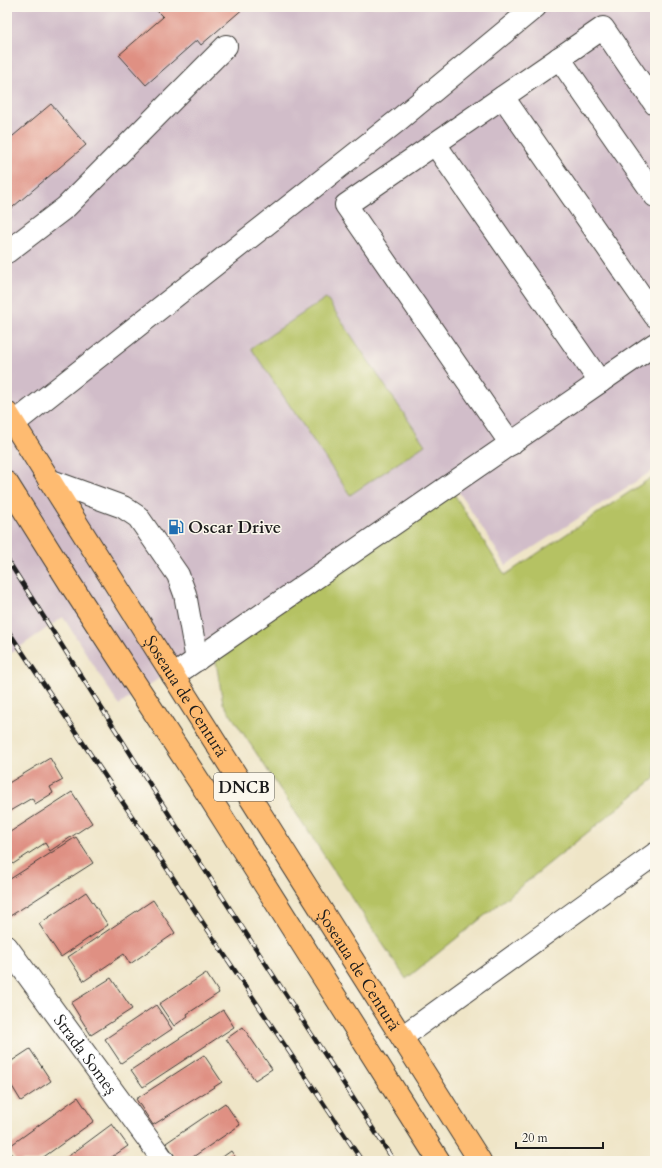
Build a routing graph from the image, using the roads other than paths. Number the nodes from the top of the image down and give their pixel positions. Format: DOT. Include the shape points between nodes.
graph roads {
  1 [pos="535,7"];
  2 [pos="226,46"];
  3 [pos="559,58"];
  4 [pos="503,97"];
  5 [pos="655,104"];
  6 [pos="435,144"];
  7 [pos="655,196"];
  8 [pos="7,252"];
  9 [pos="655,316"];
  10 [pos="655,344"];
  11 [pos="600,382"];
  12 [pos="10,418"];
  13 [pos="511,444"];
  14 [pos="49,480"];
  15 [pos="7,483"];
  16 [pos="197,660"];
  17 [pos="173,676"];
  18 [pos="655,854"];
  19 [pos="7,947"];
  20 [pos="402,1037"];
  21 [pos="164,1161"];
  22 [pos="439,1161"];
  23 [pos="480,1161"];
  1 -- 12 [label="street" via="396,122"];
  2 -- 8 [label="street" via="66,207"];
  3 -- 4 [label="street"];
  3 -- 5 [label="street" via="603,28"];
  3 -- 7 [label="street"];
  4 -- 6 [label="street"];
  4 -- 9 [label="street"];
  6 -- 11 [label="street"];
  6 -- 13 [label="street" via="346,205"];
  10 -- 11 [label="street"];
  11 -- 13 [label="street"];
  12 -- 14 [label="main road, Șoseaua de Centură / DNCB"];
  13 -- 16 [label="street"];
  14 -- 16 [label="street" via="123,507 138,517 178,575 185,594"];
  14 -- 17 [label="main road, Șoseaua de Centură / DNCB"];
  15 -- 22 [label="main road, Șoseaua de Centură / DNCB"];
  16 -- 17 [label="street"];
  17 -- 20 [label="main road, Șoseaua de Centură / DNCB"];
  18 -- 20 [label="street"];
  19 -- 21 [label="street, Strada Someș"];
  20 -- 23 [label="main road, Șoseaua de Centură / DNCB"];
}
